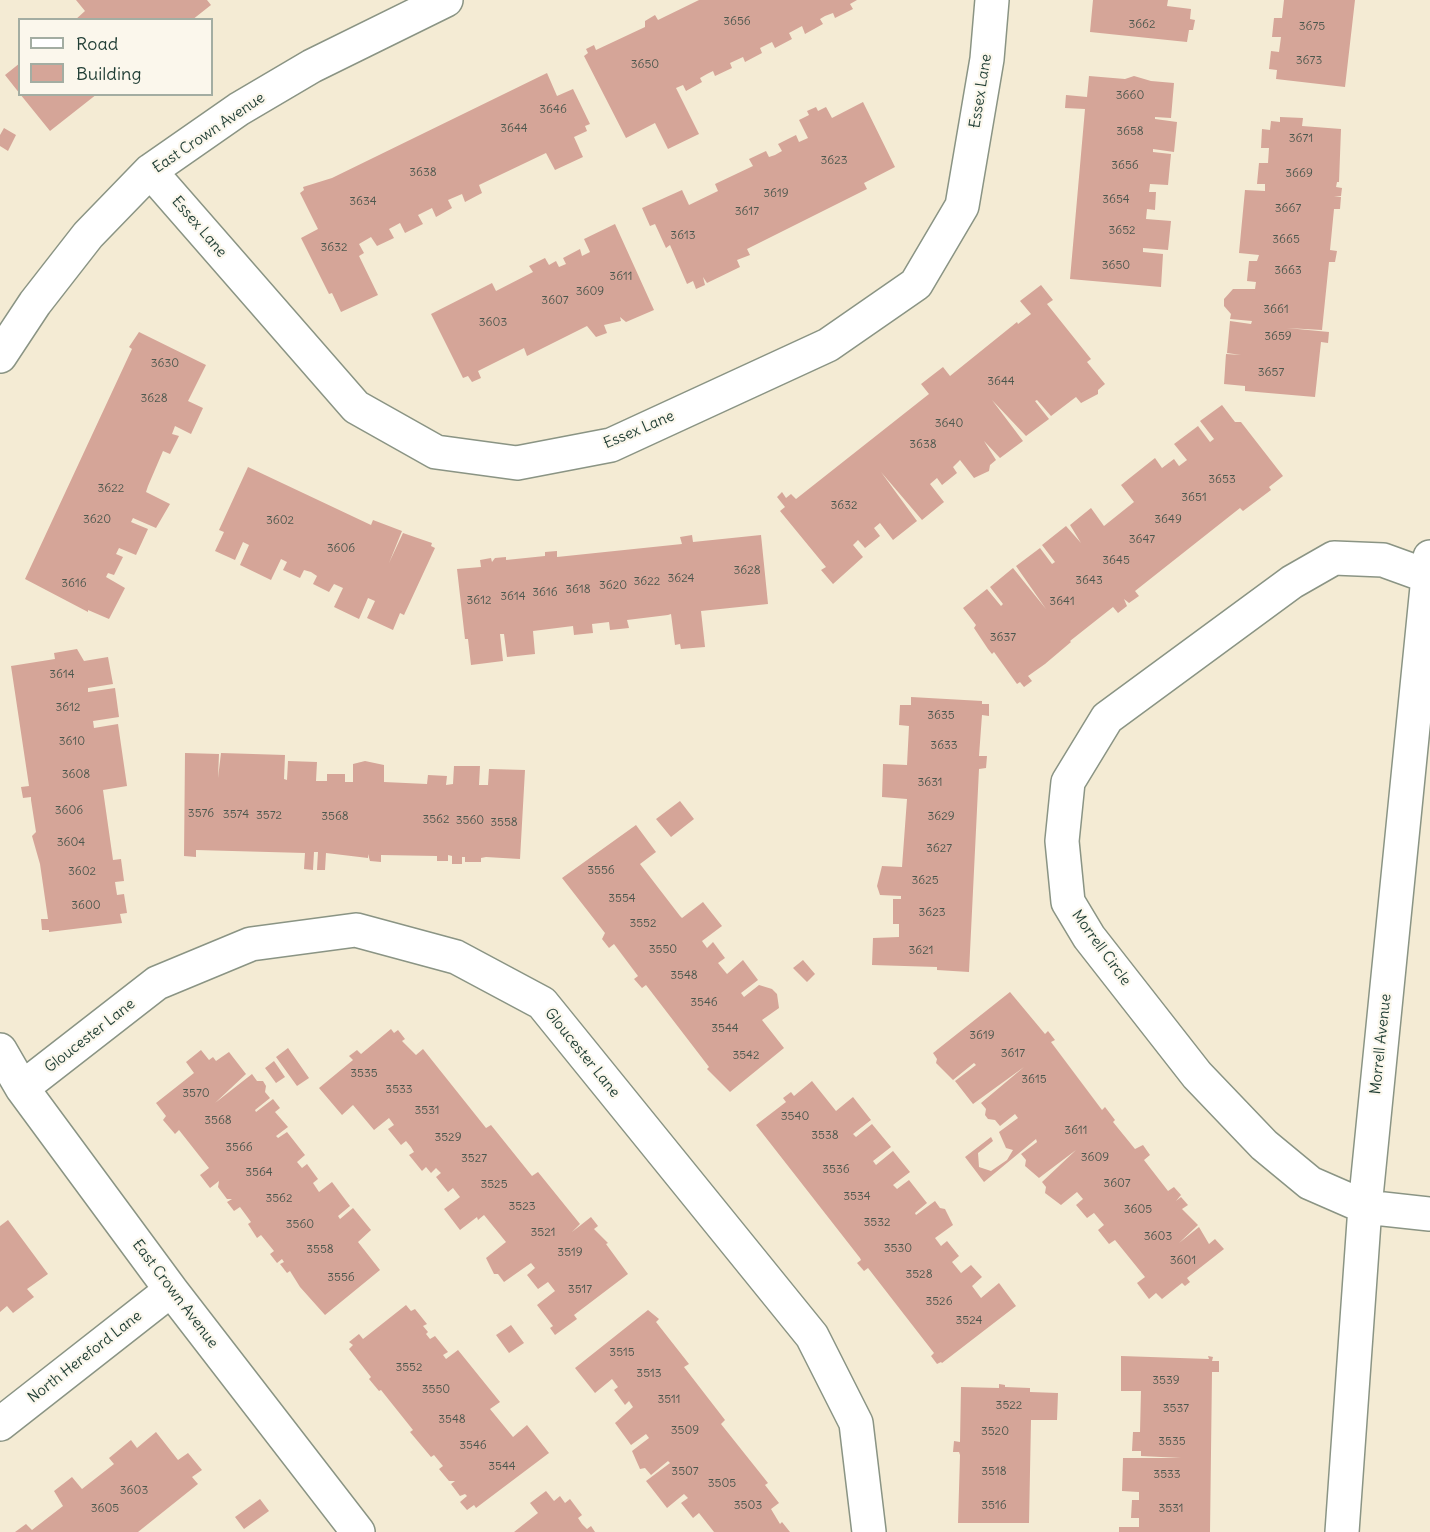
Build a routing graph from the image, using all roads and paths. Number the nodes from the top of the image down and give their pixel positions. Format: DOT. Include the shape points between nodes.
graph roads {
  1 [pos="446,0"];
  2 [pos="992,0"];
  3 [pos="150,171"];
  4 [pos="0,356"];
  5 [pos="1429,570"];
  6 [pos="0,1050"];
  7 [pos="22,1088"];
  8 [pos="1365,1208"];
  9 [pos="1430,1214"];
  10 [pos="171,1290"];
  11 [pos="0,1424"];
  12 [pos="358,1532"];
  13 [pos="869,1532"];
  14 [pos="1342,1532"];
  1 -- 3 [label="street, East Crown Avenue" via="312,66"];
  2 -- 3 [label="street, Essex Lane" via="987,59 962,206 916,284 828,345 611,445 517,463 436,452 356,406"];
  3 -- 4 [label="street, East Crown Avenue" via="88,235"];
  5 -- 8 [label="street, Morrell Avenue"];
  5 -- 8 [label="street, Morrell Circle" via="1383,560 1335,558 1292,582 1107,718 1068,782 1066,794 1062,841 1068,902 1089,937 1197,1075 1264,1144 1310,1183"];
  6 -- 7 [label="street, East Crown Avenue"];
  7 -- 10 [label="street, East Crown Avenue"];
  7 -- 13 [label="street, Gloucester Lane" via="157,983 251,944 356,930 456,957 542,1004 812,1336 856,1423"];
  8 -- 9 [label="street, Morrell Circle"];
  8 -- 14 [label="street, Morrell Avenue"];
  10 -- 11 [label="street, North Hereford Lane"];
  10 -- 12 [label="street, East Crown Avenue"];
}
